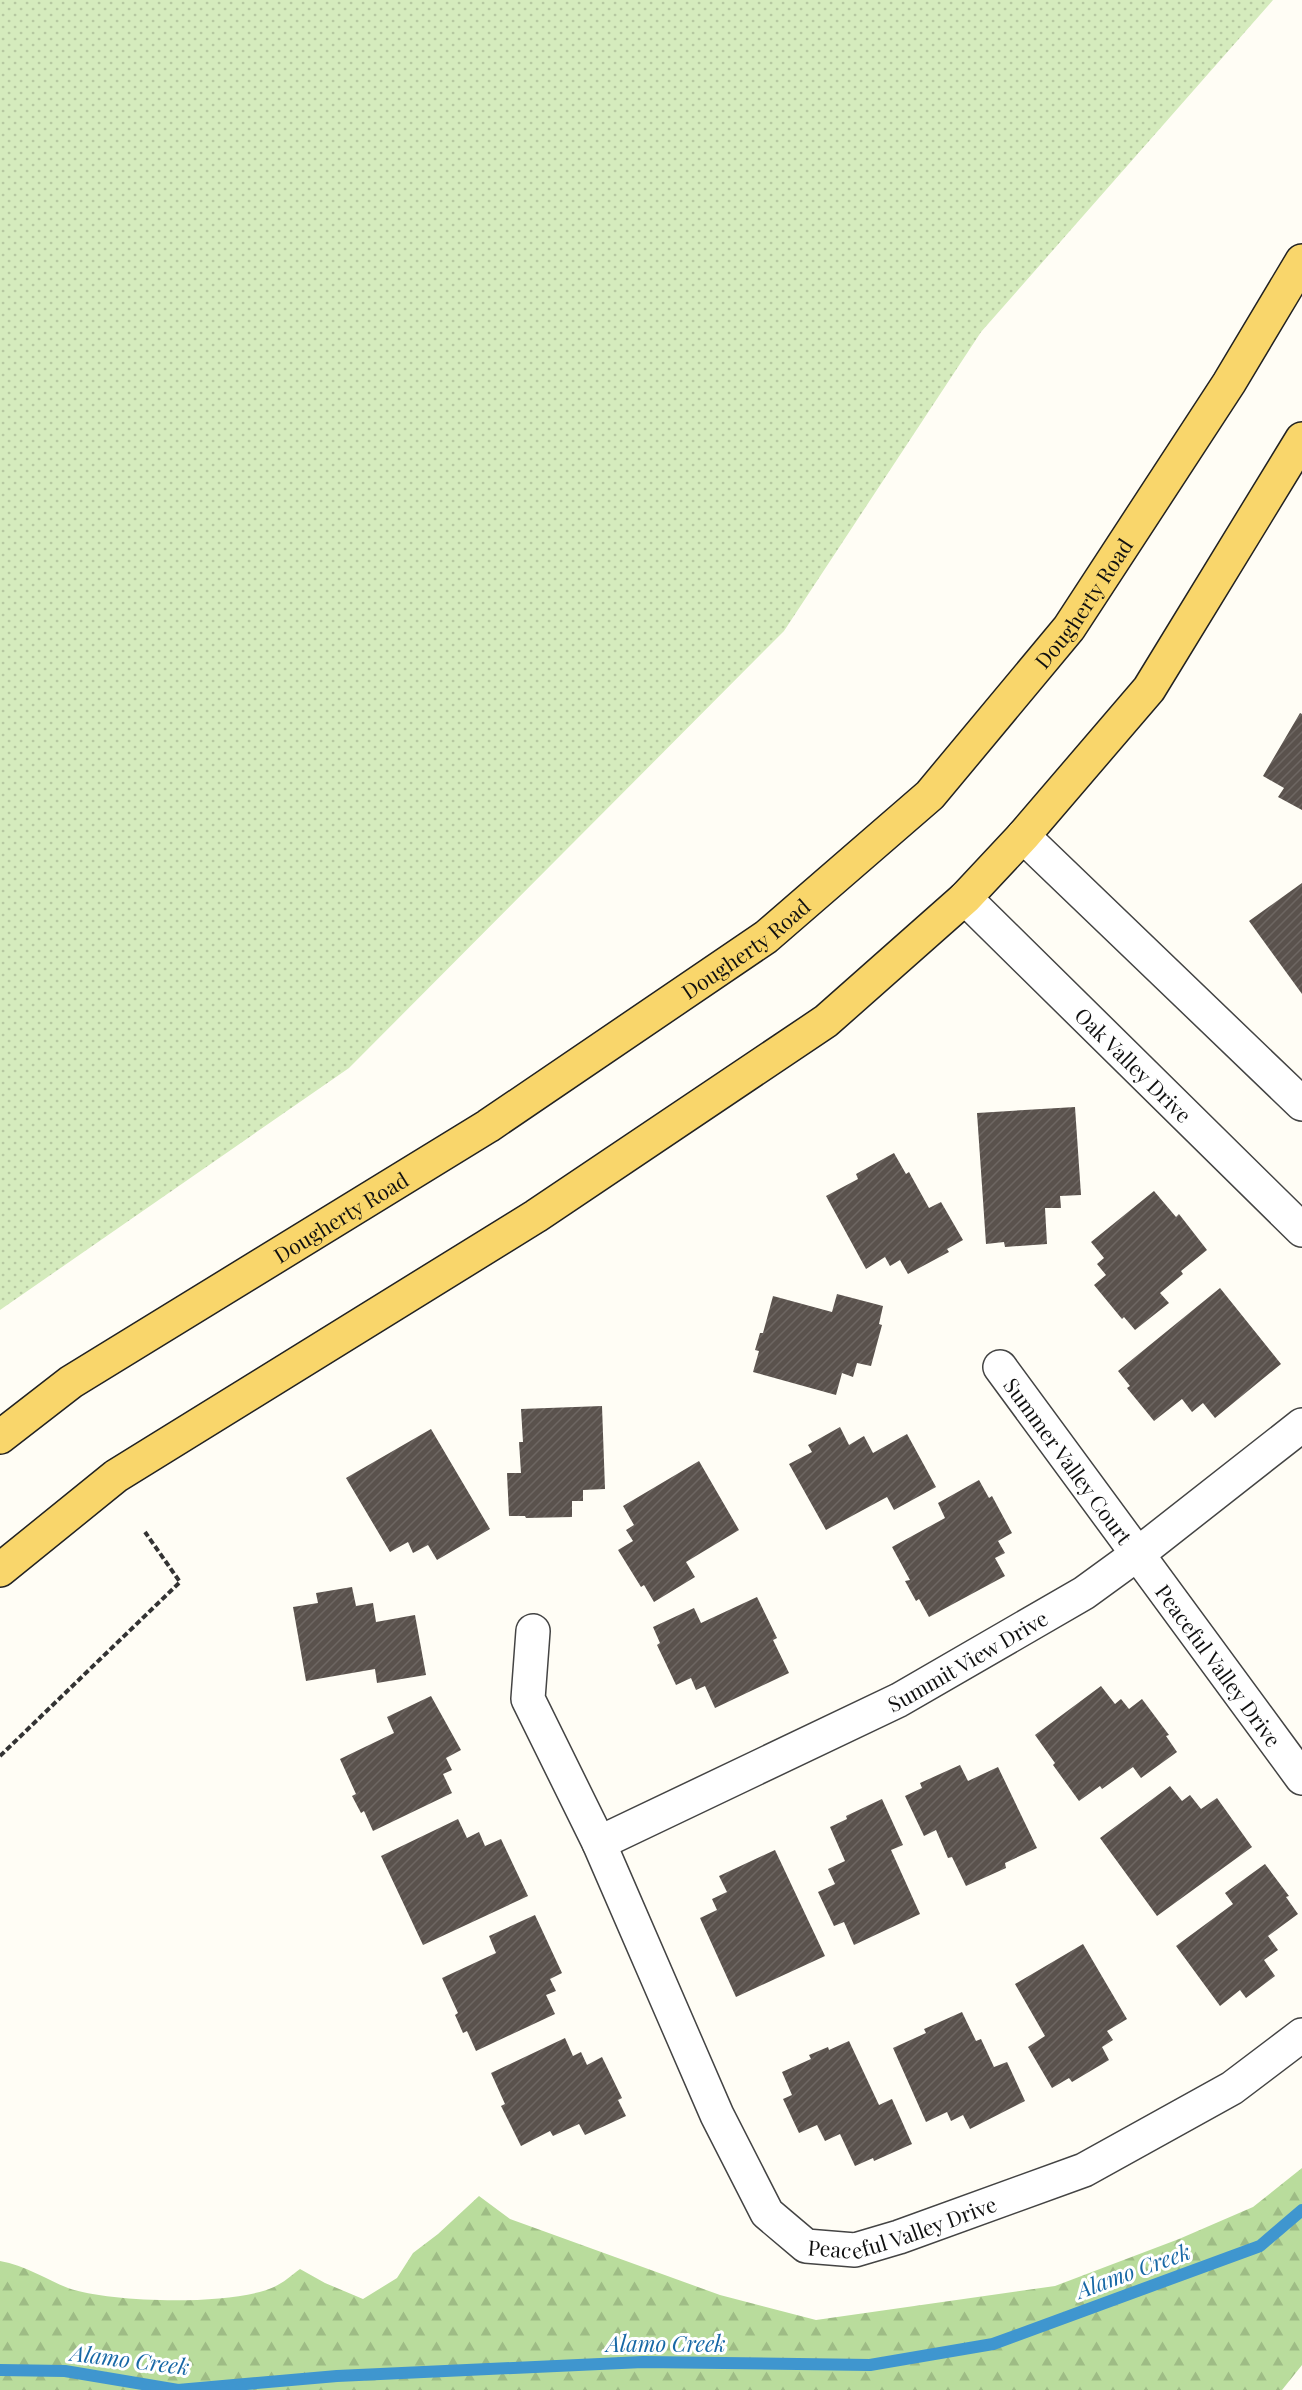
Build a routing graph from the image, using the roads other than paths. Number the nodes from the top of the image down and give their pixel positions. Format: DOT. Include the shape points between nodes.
graph roads {
  1 [pos="1302,261"];
  2 [pos="1302,439"];
  3 [pos="1023,836"];
  4 [pos="966,898"];
  5 [pos="1302,1104"];
  6 [pos="1302,1230"];
  7 [pos="1000,1367"];
  8 [pos="1302,1425"];
  9 [pos="0,1437"];
  10 [pos="1139,1553"];
  11 [pos="0,1570"];
  12 [pos="532,1631"];
  13 [pos="1302,1778"];
  14 [pos="599,1843"];
  15 [pos="1302,2035"];
  1 -- 9 [label="main road, Dougherty Road" via="1229,383 1069,628 930,795 756,943 488,1126 71,1382"];
  2 -- 3 [label="main road" via="1149,689"];
  3 -- 4 [label="main road"];
  3 -- 5 [label="street"];
  4 -- 6 [label="street, Oak Valley Drive"];
  4 -- 11 [label="main road" via="826,1021 536,1216 116,1476"];
  7 -- 10 [label="street, Summer Valley Court"];
  8 -- 10 [label="street, Summit View Drive"];
  10 -- 13 [label="street, Peaceful Valley Drive"];
  10 -- 14 [label="street, Summit View Drive" via="1084,1593 899,1700"];
  12 -- 14 [label="street, Peaceful Valley Drive" via="528,1699"];
  14 -- 15 [label="street, Peaceful Valley Drive" via="717,2115 767,2213 807,2246 855,2250 1084,2170 1232,2088"];
}
